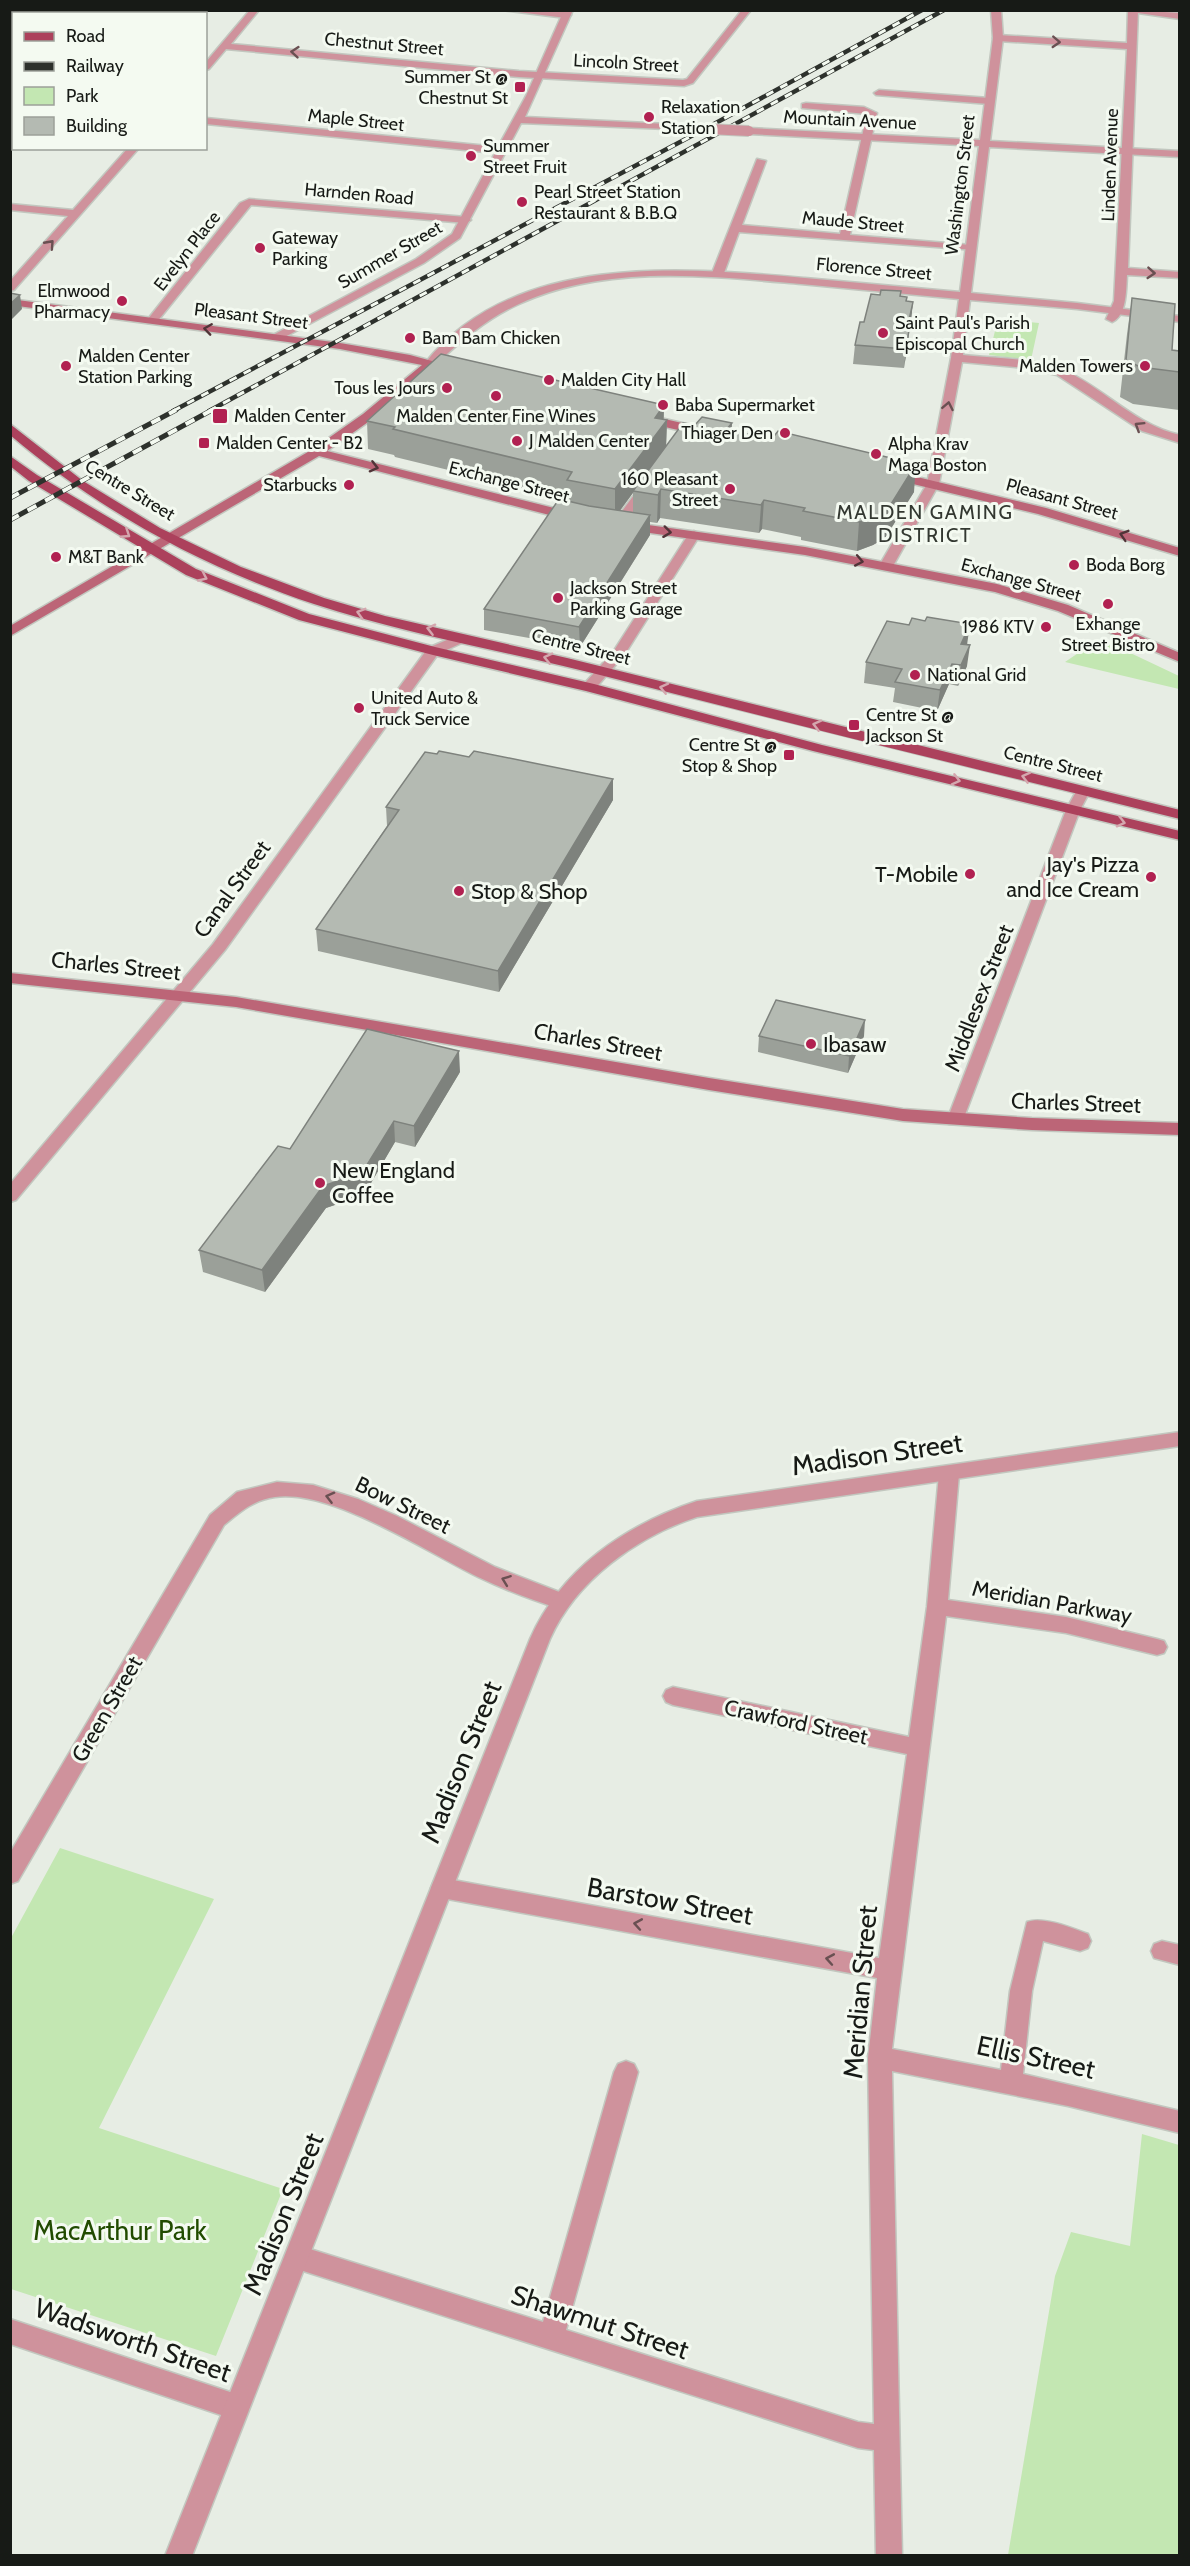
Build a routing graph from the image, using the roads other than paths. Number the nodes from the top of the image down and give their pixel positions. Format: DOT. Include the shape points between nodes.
graph roads {
  1 [pos="255,10"];
  2 [pos="505,10"];
  3 [pos="747,10"];
  4 [pos="996,10"];
  5 [pos="1136,10"];
  6 [pos="568,13"];
  7 [pos="1179,16"];
  8 [pos="998,38"];
  9 [pos="224,46"];
  10 [pos="1132,46"];
  11 [pos="207,66"];
  12 [pos="541,75"];
  13 [pos="879,93"];
  14 [pos="989,101"];
  15 [pos="806,106"];
  16 [pos="518,120"];
  17 [pos="207,121"];
  18 [pos="865,137"];
  19 [pos="984,143"];
  20 [pos="132,150"];
  21 [pos="503,151"];
  22 [pos="1127,151"];
  23 [pos="1179,154"];
  24 [pos="761,161"];
  25 [pos="249,202"];
  26 [pos="10,207"];
  27 [pos="76,214"];
  28 [pos="466,220"];
  29 [pos="734,228"];
  30 [pos="844,238"];
  31 [pos="970,249"];
  32 [pos="1122,271"];
  33 [pos="717,273"];
  34 [pos="1179,275"];
  35 [pos="767,282"];
  36 [pos="566,286"];
  37 [pos="10,288"];
  38 [pos="964,301"];
  39 [pos="10,302"];
  40 [pos="1114,315"];
  41 [pos="1179,319"];
  42 [pos="152,321"];
  43 [pos="1179,327"];
  44 [pos="271,337"];
  45 [pos="957,358"];
  46 [pos="430,363"];
  47 [pos="450,369"];
  48 [pos="634,416"];
  49 [pos="10,428"];
  50 [pos="711,434"];
  51 [pos="1179,440"];
  52 [pos="317,452"];
  53 [pos="10,460"];
  54 [pos="881,472"];
  55 [pos="657,473"];
  56 [pos="933,484"];
  57 [pos="619,525"];
  58 [pos="694,535"];
  59 [pos="172,538"];
  60 [pos="152,550"];
  61 [pos="1179,552"];
  62 [pos="886,566"];
  63 [pos="10,632"];
  64 [pos="461,638"];
  65 [pos="433,651"];
  66 [pos="1179,658"];
  67 [pos="602,673"];
  68 [pos="589,687"];
  69 [pos="1083,791"];
  70 [pos="1072,810"];
  71 [pos="1179,815"];
  72 [pos="1179,836"];
  73 [pos="10,978"];
  74 [pos="179,995"];
  75 [pos="955,1120"];
  76 [pos="1179,1129"];
  77 [pos="10,1196"];
  78 [pos="1179,1439"];
  79 [pos="949,1474"];
  80 [pos="203,1544"];
  81 [pos="560,1601"];
  82 [pos="937,1607"];
  83 [pos="1157,1647"];
  84 [pos="673,1696"];
  85 [pos="919,1748"];
  86 [pos="10,1874"];
  87 [pos="442,1888"];
  88 [pos="1080,1941"];
  89 [pos="888,1970"];
  90 [pos="879,2058"];
  91 [pos="626,2072"];
  92 [pos="1011,2081"];
  93 [pos="1179,2122"];
  94 [pos="297,2257"];
  95 [pos="10,2331"];
  96 [pos="551,2338"];
  97 [pos="236,2407"];
  98 [pos="886,2438"];
  99 [pos="178,2556"];
  100 [pos="889,2556"];
  1 -- 9 [label="street"];
  2 -- 6 [label="street"];
  3 -- 12 [label="street, Lincoln Street" via="688,82"];
  4 -- 8 [label="street, Washington Street"];
  5 -- 7 [label="street"];
  5 -- 10 [label="street, Linden Avenue"];
  6 -- 12 [label="street, Summer Street"];
  8 -- 10 [label="street, one-way"];
  8 -- 14 [label="street, Washington Street"];
  9 -- 11 [label="street"];
  12 -- 9 [label="street, Chestnut Street, one-way"];
  10 -- 22 [label="street, Linden Avenue"];
  12 -- 16 [label="street, Summer Street"];
  13 -- 14 [label="street"];
  14 -- 19 [label="street, Washington Street"];
  15 -- 18 [label="street" via="870,112"];
  16 -- 18 [label="street, Mountain Avenue, bridge"];
  16 -- 21 [label="street, Summer Street"];
  17 -- 21 [label="street, Maple Street"];
  18 -- 19 [label="street, Mountain Avenue"];
  18 -- 30 [label="street"];
  19 -- 22 [label="street, Mountain Avenue"];
  19 -- 31 [label="street, Washington Street"];
  20 -- 27 [label="street"];
  21 -- 28 [label="street, Summer Street"];
  22 -- 23 [label="street, Mountain Avenue"];
  22 -- 32 [label="street, Linden Avenue"];
  24 -- 29 [label="street"];
  25 -- 28 [label="street, Harnden Road"];
  25 -- 42 [label="street, Evelyn Place"];
  26 -- 27 [label="street"];
  37 -- 27 [label="street, one-way"];
  28 -- 44 [label="street, Summer Street" via="456,236 440,249"];
  29 -- 30 [label="street, Maude Street"];
  29 -- 33 [label="street"];
  30 -- 31 [label="street, Maude Street"];
  31 -- 38 [label="street, Washington Street"];
  32 -- 34 [label="street, one-way"];
  32 -- 40 [label="street, Linden Avenue" via="1120,301"];
  33 -- 35 [label="street, Florence Street"];
  33 -- 36 [label="street, Florence Street" via="618,276"];
  35 -- 36 [label="street, Florence Street" via="661,278"];
  35 -- 38 [label="street, Florence Street"];
  36 -- 46 [label="street, Florence Street" via="490,315"];
  38 -- 40 [label="street, Florence Street"];
  38 -- 45 [label="street, Washington Street"];
  39 -- 42 [label="main road, Pleasant Street"];
  40 -- 41 [label="street, Florence Street"];
  40 -- 43 [label="street, Florence Street"];
  44 -- 42 [label="main road, Pleasant Street, one-way"];
  44 -- 46 [label="main road, Pleasant Street"];
  51 -- 45 [label="street, one-way" via="1150,432 1052,370"];
  56 -- 45 [label="street, Washington Street, one-way"];
  46 -- 47 [label="main road, Pleasant Street"];
  46 -- 52 [label="main road" via="367,417"];
  48 -- 50 [label="main road" via="686,433"];
  49 -- 59 [label="main road, Centre Street" via="80,484"];
  52 -- 57 [label="main road, Exchange Street, one-way"];
  52 -- 59 [label="main road"];
  53 -- 60 [label="main road, Centre Street, one-way"];
  54 -- 56 [label="main road, Pleasant Street"];
  55 -- 57 [label="street"];
  61 -- 56 [label="main road, Pleasant Street, one-way" via="1042,511"];
  56 -- 62 [label="street, Washington Street"];
  57 -- 58 [label="main road, Exchange Street, one-way"];
  58 -- 62 [label="main road, Exchange Street, one-way"];
  58 -- 67 [label="street"];
  59 -- 60 [label="main road"];
  64 -- 59 [label="main road, Centre Street, one-way" via="296,593 232,568"];
  60 -- 63 [label="main road"];
  60 -- 65 [label="main road, Centre Street, one-way" via="217,584 279,608"];
  62 -- 66 [label="main road, Exchange Street" via="1042,601"];
  64 -- 65 [label="street, Canal Street"];
  67 -- 64 [label="main road, Centre Street, one-way"];
  65 -- 68 [label="main road, Centre Street"];
  65 -- 74 [label="street, Canal Street" via="219,947"];
  67 -- 68 [label="street"];
  69 -- 67 [label="main road, Centre Street, one-way"];
  68 -- 70 [label="main road, Centre Street, one-way"];
  69 -- 70 [label="street, Middlesex Street"];
  69 -- 71 [label="main road, Centre Street"];
  70 -- 72 [label="main road, Centre Street, one-way"];
  70 -- 75 [label="street, Middlesex Street"];
  73 -- 74 [label="main road, Charles Street"];
  74 -- 75 [label="main road, Charles Street" via="850,1108"];
  74 -- 77 [label="street, Canal Street"];
  75 -- 76 [label="main road, Charles Street"];
  78 -- 79 [label="street, Madison Street"];
  79 -- 81 [label="street, Madison Street" via="745,1501 680,1514 618,1550"];
  79 -- 82 [label="street, Meridian Street"];
  81 -- 80 [label="street, Bow Street, one-way" via="487,1573 366,1509 318,1494 266,1491 235,1503 221,1515"];
  80 -- 86 [label="street, Green Street"];
  81 -- 87 [label="street, Madison Street" via="541,1637"];
  82 -- 83 [label="street, Meridian Parkway" via="1066,1625"];
  82 -- 85 [label="street, Meridian Street"];
  84 -- 85 [label="street, Crawford Street"];
  85 -- 89 [label="street, Meridian Street"];
  89 -- 87 [label="street, Barstow Street, one-way"];
  87 -- 94 [label="street, Madison Street"];
  88 -- 92 [label="street" via="1035,1929 1021,1992"];
  89 -- 90 [label="street, Meridian Street"];
  90 -- 92 [label="street, Ellis Street"];
  90 -- 98 [label="street, Meridian Street"];
  91 -- 96 [label="street"];
  92 -- 93 [label="street, Ellis Street"];
  94 -- 96 [label="street, Shawmut Street"];
  94 -- 97 [label="street, Madison Street"];
  95 -- 97 [label="street, Wadsworth Street"];
  96 -- 98 [label="street, Shawmut Street" via="858,2435"];
  97 -- 99 [label="street, Madison Street"];
  98 -- 100 [label="street, Meridian Street"];
}
